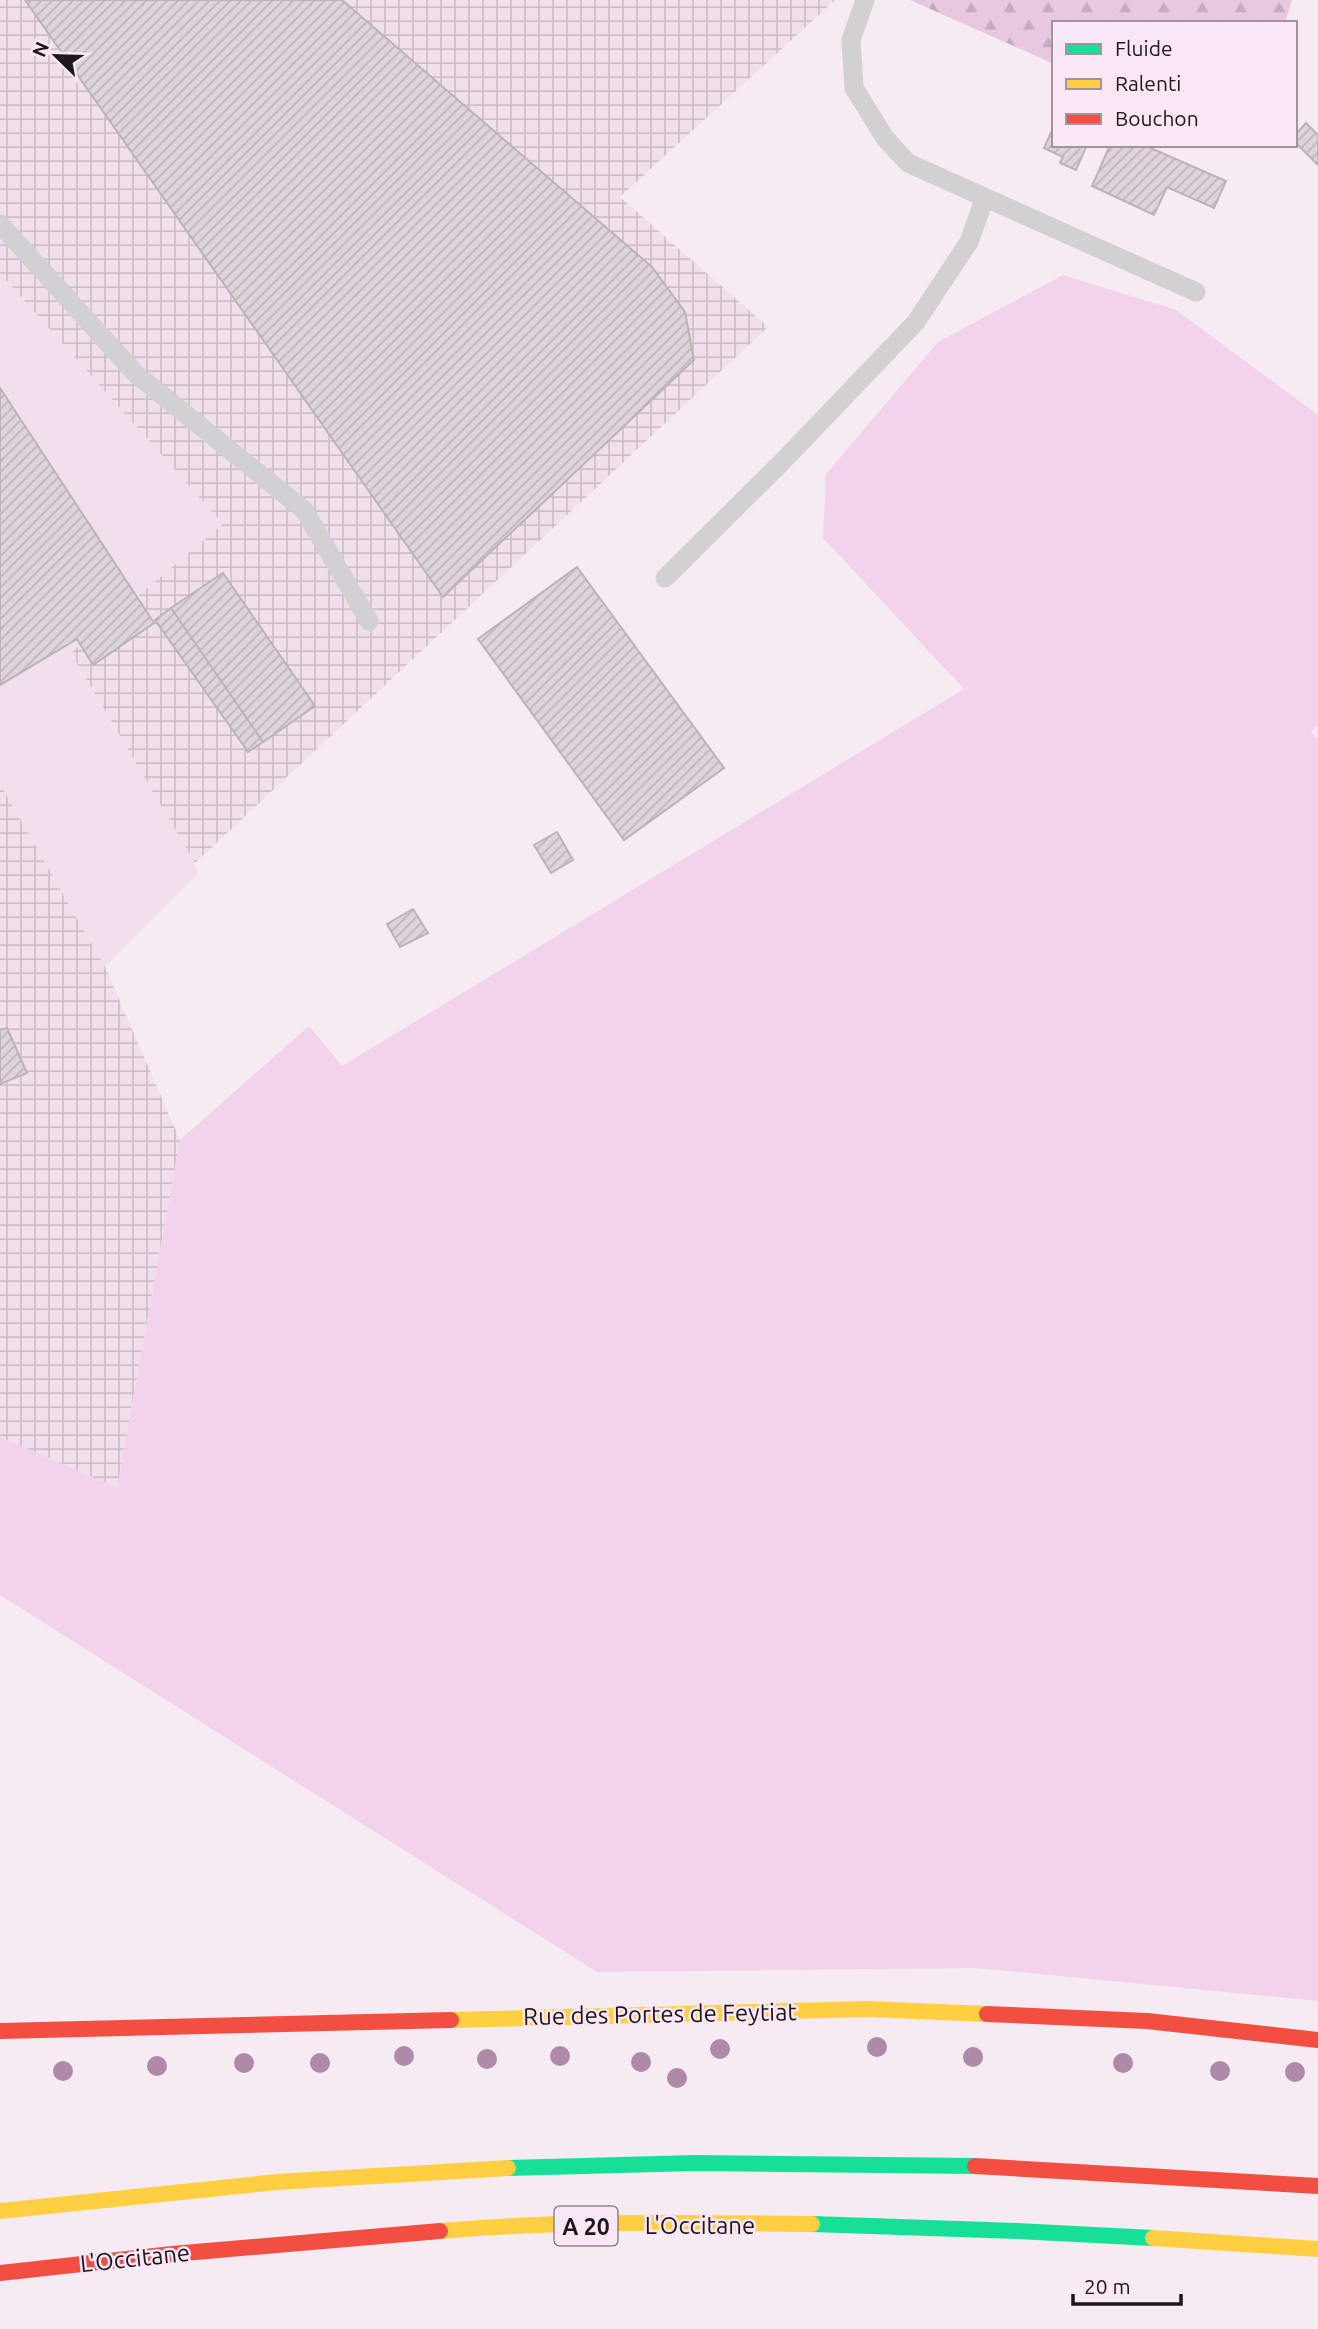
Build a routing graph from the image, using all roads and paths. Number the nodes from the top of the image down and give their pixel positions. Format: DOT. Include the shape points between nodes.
graph roads {
  1 [pos="865,0"];
  2 [pos="985,197"];
  3 [pos="0,224"];
  4 [pos="1196,292"];
  5 [pos="665,578"];
  6 [pos="369,621"];
  7 [pos="0,2031"];
  8 [pos="1318,2040"];
  9 [pos="1318,2186"];
  10 [pos="0,2211"];
  11 [pos="1318,2249"];
  12 [pos="0,2273"];
  1 -- 2 [label="lane" via="851,40 855,88 885,138 908,163"];
  2 -- 4 [label="lane"];
  2 -- 5 [label="lane" via="969,242 916,322"];
  3 -- 6 [label="lane" via="136,374 304,510"];
  7 -- 8 [label="main road, Rue des Portes de Feytiat" via="867,2009 1147,2021"];
  9 -- 10 [label="main road" via="899,2163 629,2163 360,2175"];
  11 -- 12 [label="main road, L'Occitane / A 20" via="974,2229 747,2224 513,2227 247,2247"];
}
